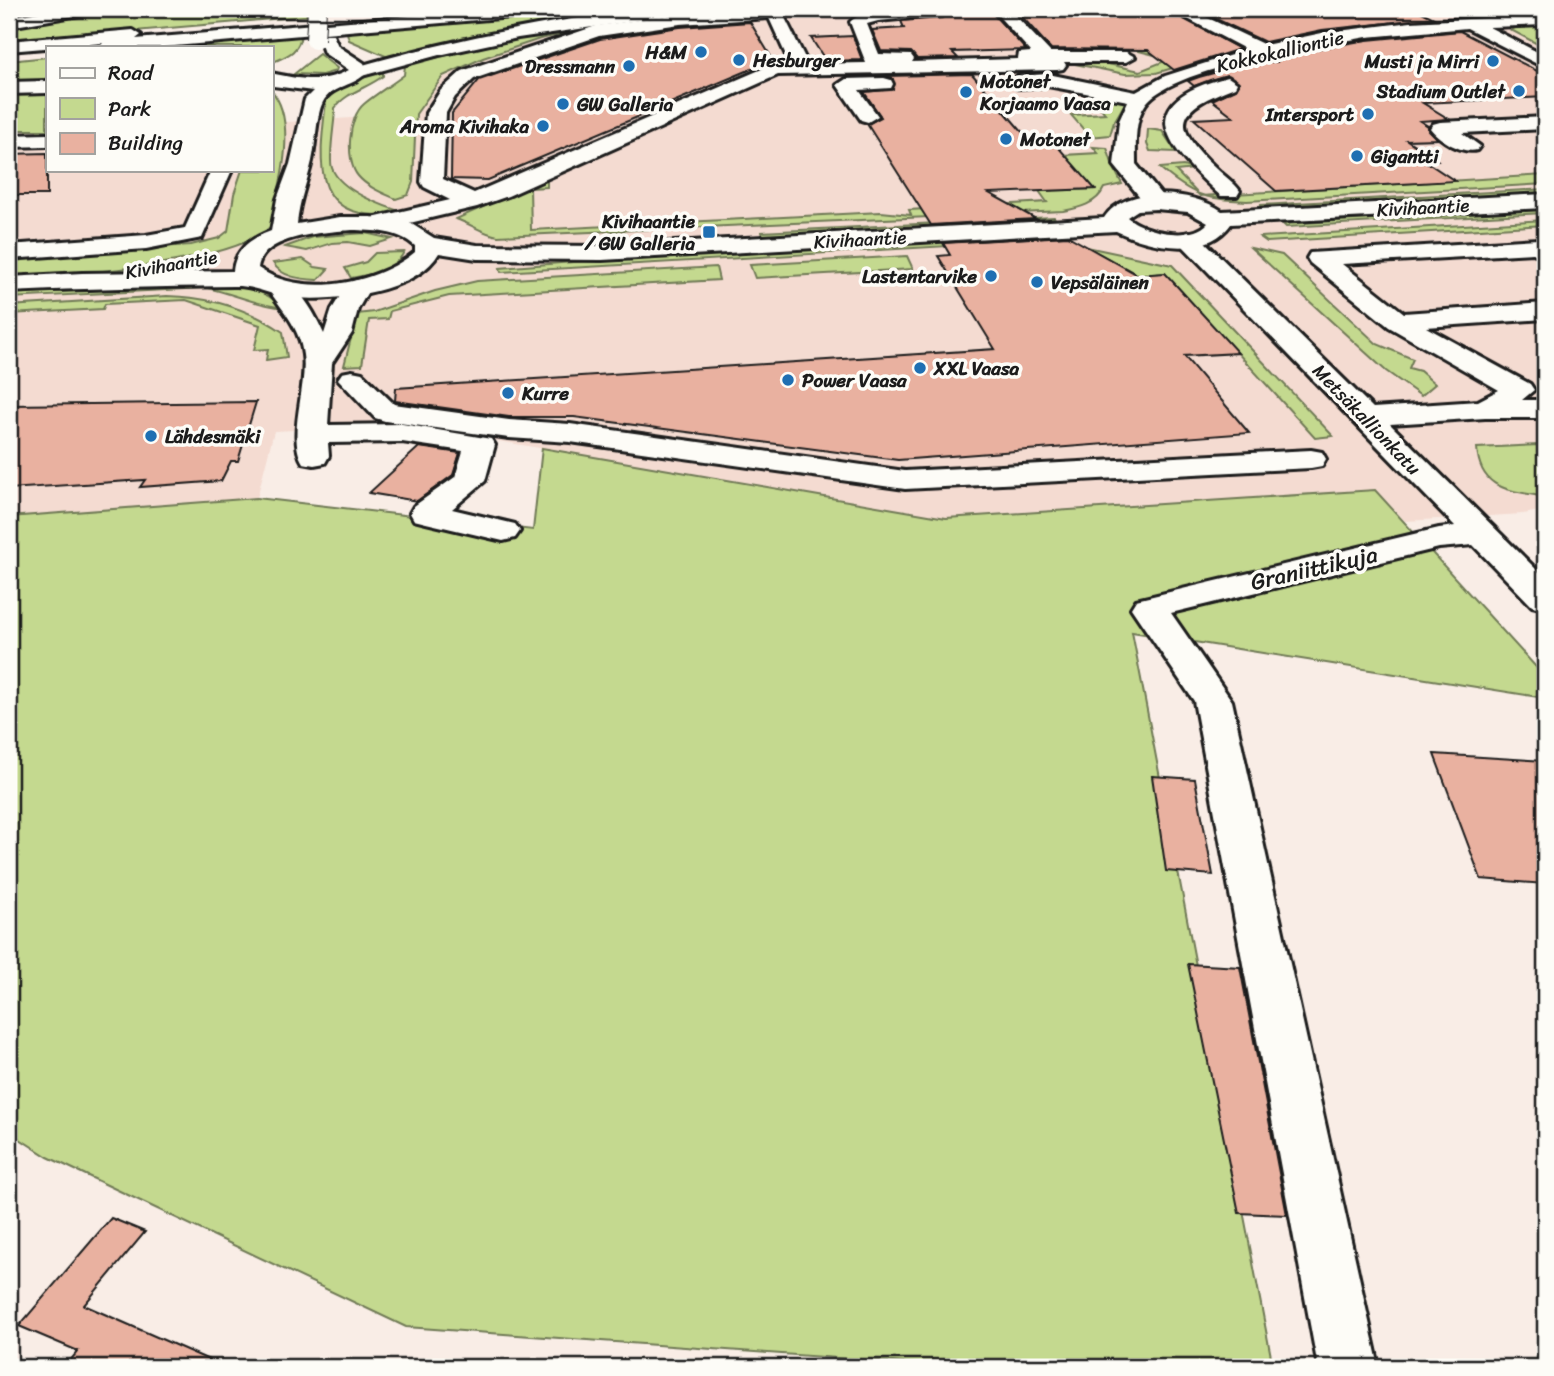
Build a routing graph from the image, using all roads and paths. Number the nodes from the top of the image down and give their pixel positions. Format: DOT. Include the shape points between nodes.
graph roads {
  1 [pos="85,9"];
  2 [pos="317,9"];
  3 [pos="330,9"];
  4 [pos="435,9"];
  5 [pos="546,9"];
  6 [pos="681,9"];
  7 [pos="1177,9"];
  8 [pos="942,10"];
  9 [pos="1001,10"];
  10 [pos="1386,13"];
  11 [pos="1545,20"];
  12 [pos="9,22"];
  13 [pos="1470,23"];
  14 [pos="1432,25"];
  15 [pos="315,45"];
  16 [pos="9,46"];
  17 [pos="119,46"];
  18 [pos="1262,52"];
  19 [pos="46,53"];
  20 [pos="9,57"];
  21 [pos="1126,57"];
  22 [pos="1049,61"];
  23 [pos="1545,63"];
  24 [pos="802,71"];
  25 [pos="358,72"];
  26 [pos="275,77"];
  27 [pos="335,82"];
  28 [pos="46,87"];
  29 [pos="1158,87"];
  30 [pos="9,88"];
  31 [pos="1140,98"];
  32 [pos="868,116"];
  33 [pos="1545,124"];
  34 [pos="308,128"];
  35 [pos="46,140"];
  36 [pos="9,141"];
  37 [pos="1470,146"];
  38 [pos="1125,158"];
  39 [pos="1172,159"];
  40 [pos="300,164"];
  41 [pos="220,172"];
  42 [pos="1229,191"];
  43 [pos="471,201"];
  44 [pos="1545,201"];
  45 [pos="1156,202"];
  46 [pos="1217,218"];
  47 [pos="352,223"];
  48 [pos="376,224"];
  49 [pos="1119,224"];
  50 [pos="422,239"];
  51 [pos="1189,239"];
  52 [pos="270,240"];
  53 [pos="1545,251"];
  54 [pos="9,252"];
  55 [pos="602,253"];
  56 [pos="401,275"];
  57 [pos="252,278"];
  58 [pos="82,280"];
  59 [pos="9,285"];
  60 [pos="280,288"];
  61 [pos="357,288"];
  62 [pos="1542,314"];
  63 [pos="1398,320"];
  64 [pos="318,363"];
  65 [pos="352,379"];
  66 [pos="1533,384"];
  67 [pos="1484,409"];
  68 [pos="1545,409"];
  69 [pos="1367,417"];
  70 [pos="1311,459"];
  71 [pos="503,531"];
  72 [pos="1481,534"];
  73 [pos="1545,598"];
  74 [pos="1349,1367"];
  1 -- 12 [label="main road"];
  2 -- 15 [label="main road, bridge"];
  3 -- 15 [label="main road"];
  4 -- 16 [label="main road"];
  5 -- 17 [label="main road"];
  6 -- 25 [label="main road" via="527,31"];
  7 -- 18 [label="main road"];
  8 -- 22 [label="main road" via="858,22 872,59"];
  9 -- 22 [label="main road"];
  10 -- 14 [label="main road"];
  11 -- 13 [label="main road, Kokkokalliontie"];
  13 -- 14 [label="main road, Kokkokalliontie"];
  13 -- 23 [label="main road"];
  14 -- 18 [label="main road, Kokkokalliontie" via="1326,38"];
  15 -- 25 [label="main road" via="330,49 358,67"];
  18 -- 29 [label="main road, Kokkokalliontie"];
  18 -- 39 [label="main road" via="1288,65 1203,90 1185,100 1176,113"];
  19 -- 20 [label="main road"];
  21 -- 22 [label="main road"];
  22 -- 24 [label="main road"];
  22 -- 29 [label="main road"];
  24 -- 43 [label="main road" via="775,70"];
  24 -- 43 [label="main road" via="775,13 680,19 596,31 468,75 436,113 432,182"];
  25 -- 27 [label="main road"];
  26 -- 27 [label="main road" via="303,84"];
  26 -- 34 [label="main road"];
  27 -- 34 [label="main road" via="314,99"];
  28 -- 30 [label="main road"];
  29 -- 31 [label="main road, Kokkokalliontie"];
  31 -- 32 [label="main road" via="1048,80 846,85"];
  31 -- 38 [label="main road" via="1126,125"];
  33 -- 37 [label="main road" via="1440,128"];
  34 -- 40 [label="main road"];
  35 -- 36 [label="main road"];
  38 -- 39 [label="main road"];
  38 -- 45 [label="main road"];
  39 -- 42 [label="main road"];
  40 -- 47 [label="main road" via="321,197"];
  40 -- 52 [label="main road" via="285,225"];
  41 -- 54 [label="main road" via="194,233 119,245"];
  43 -- 48 [label="main road"];
  43 -- 50 [label="main road"];
  44 -- 46 [label="main road, Kivihaantie"];
  45 -- 46 [label="main road" via="1199,208"];
  45 -- 49 [label="main road" via="1118,212"];
  46 -- 51 [label="main road" via="1218,229"];
  47 -- 48 [label="main road, Kivihaantie"];
  47 -- 52 [label="main road, Kivihaantie" via="303,229"];
  48 -- 50 [label="main road, Kivihaantie"];
  49 -- 51 [label="main road" via="1156,237"];
  49 -- 55 [label="main road, Kivihaantie"];
  50 -- 55 [label="main road, Kivihaantie" via="477,251"];
  50 -- 56 [label="main road" via="427,254"];
  51 -- 69 [label="main road, Metsäkallionkatu"];
  52 -- 57 [label="main road" via="249,253 244,262"];
  52 -- 58 [label="main road, Kivihaantie" via="222,255"];
  53 -- 63 [label="main road" via="1538,246 1319,258"];
  55 -- 56 [label="main road, Kivihaantie"];
  56 -- 61 [label="main road"];
  57 -- 58 [label="main road, Kivihaantie"];
  57 -- 60 [label="main road"];
  58 -- 59 [label="main road, Kivihaantie"];
  60 -- 61 [label="main road"];
  60 -- 64 [label="main road" via="306,322"];
  61 -- 64 [label="main road" via="339,333"];
  62 -- 63 [label="main road"];
  63 -- 66 [label="main road" via="1430,341"];
  64 -- 71 [label="main road" via="312,445 402,433 480,445 469,481 426,513"];
  65 -- 70 [label="main road" via="385,412 905,480"];
  66 -- 67 [label="main road"];
  67 -- 68 [label="main road"];
  67 -- 69 [label="main road"];
  69 -- 72 [label="main road, Metsäkallionkatu"];
  72 -- 73 [label="main road, Metsäkallionkatu"];
  72 -- 74 [label="main road, Graniittikuja" via="1439,538 1149,608 1213,701"];
}
